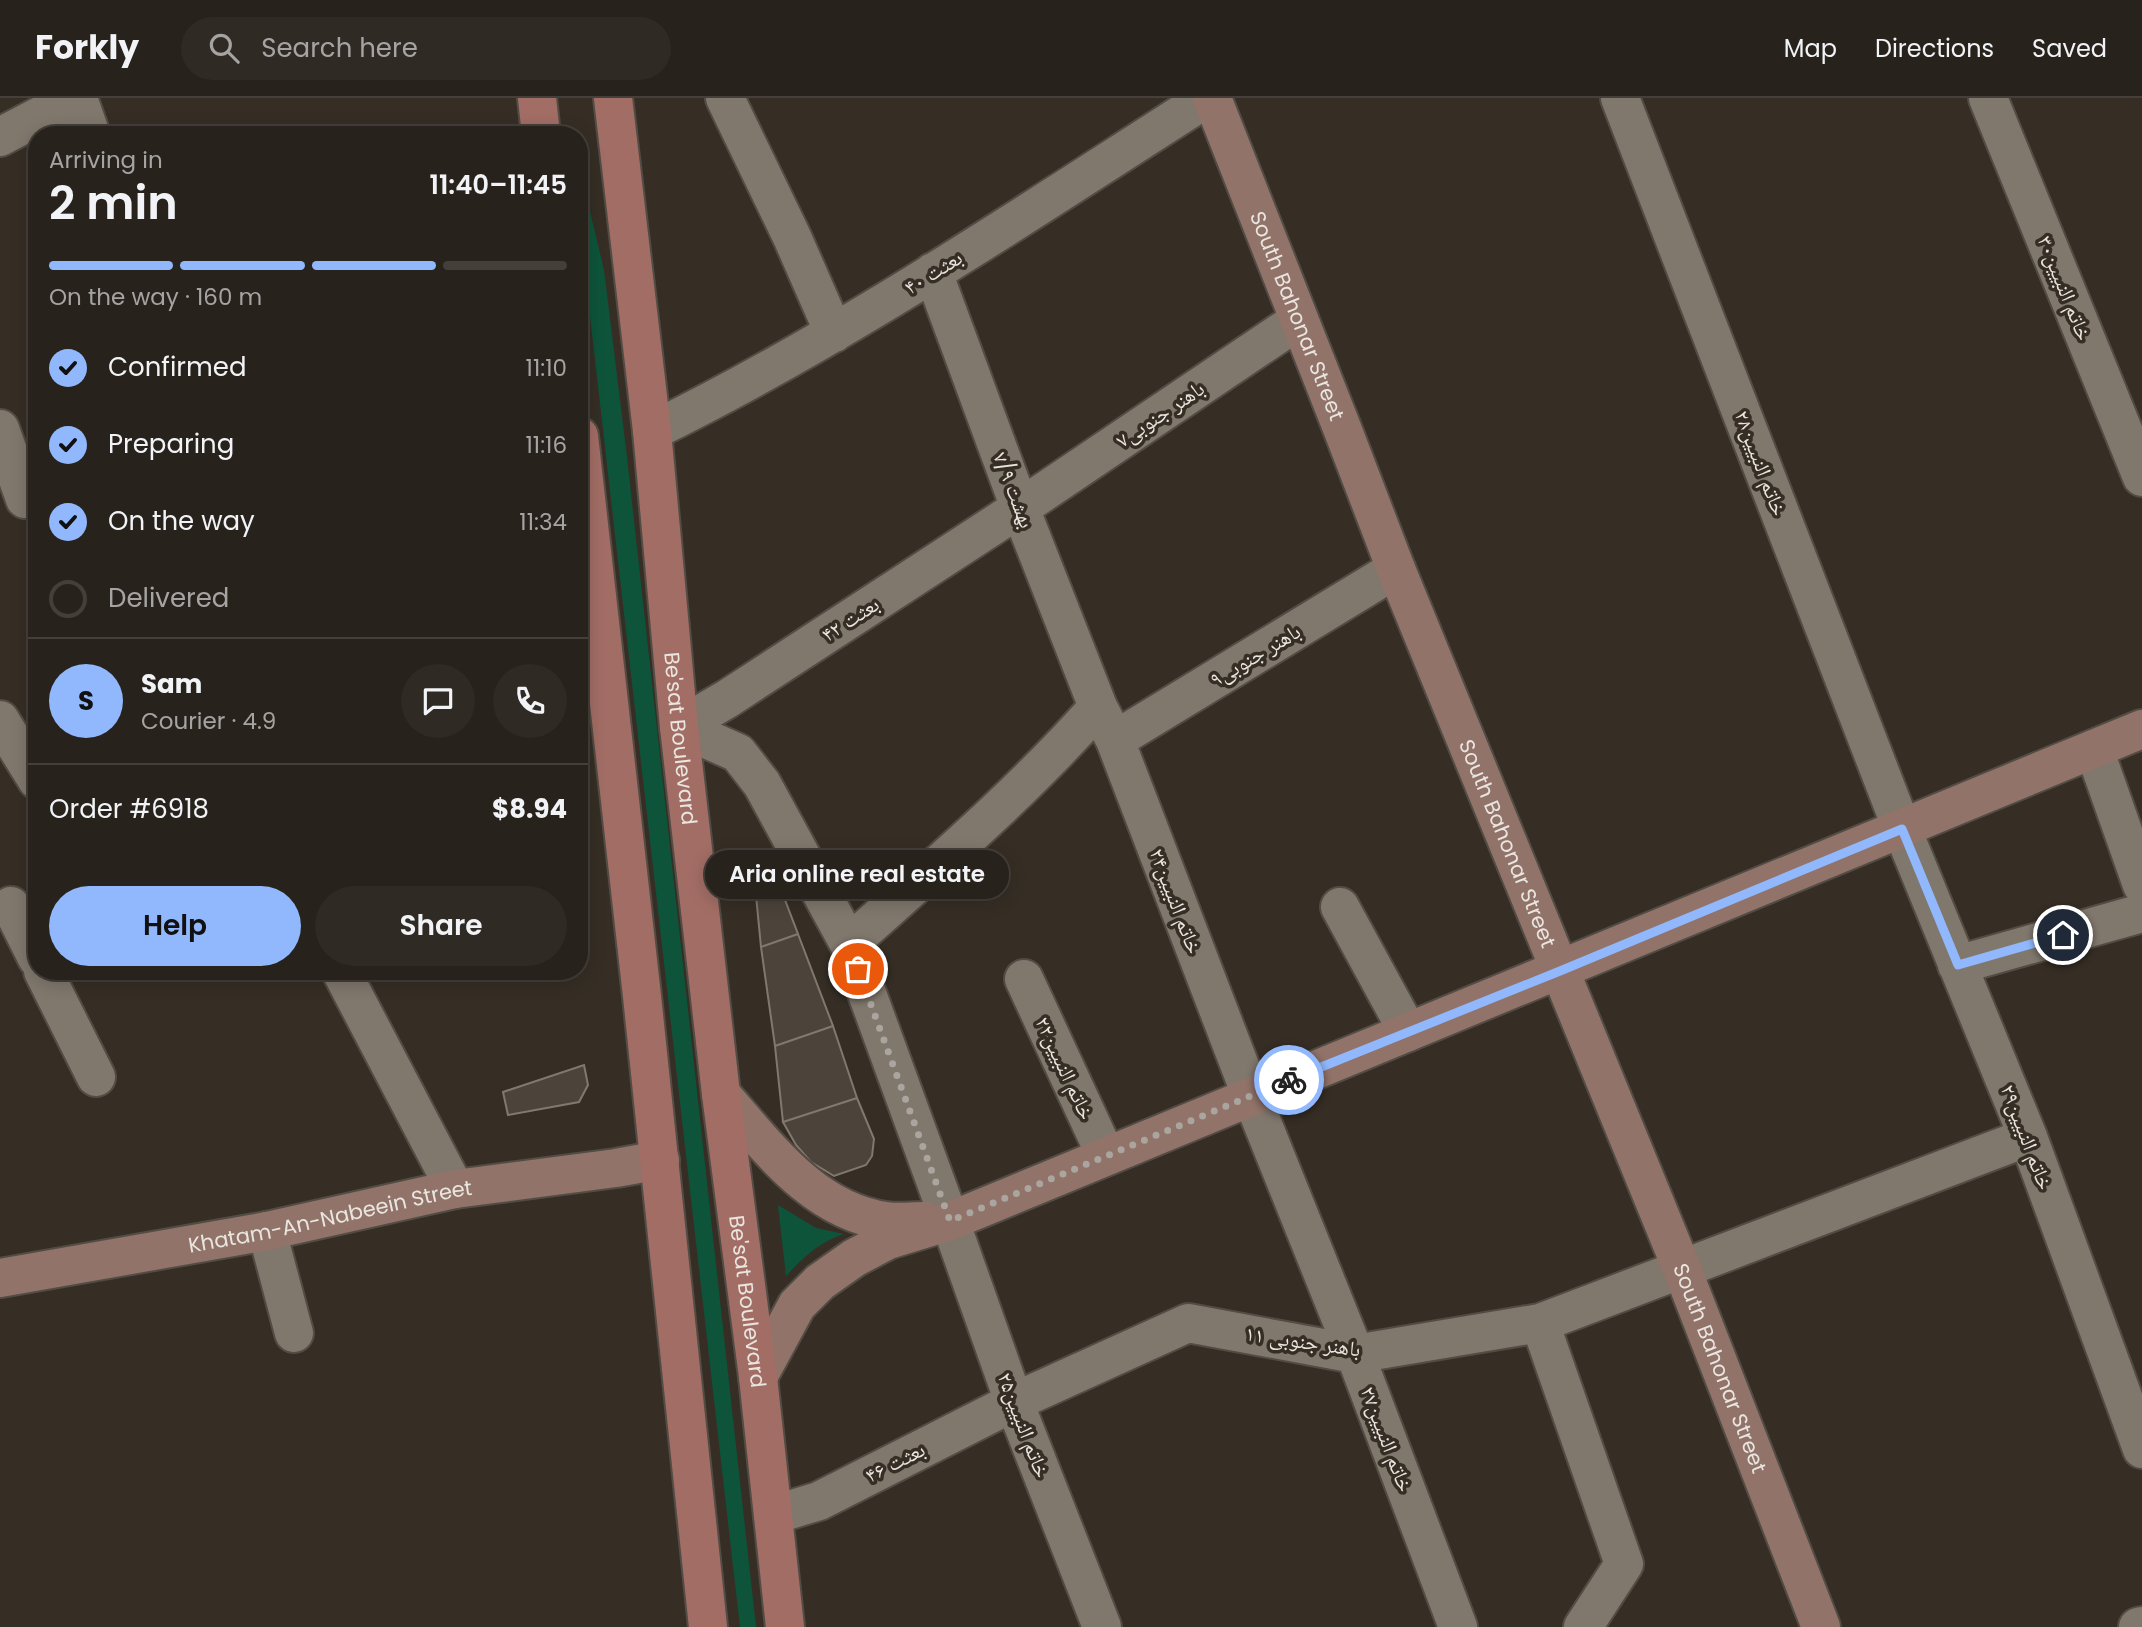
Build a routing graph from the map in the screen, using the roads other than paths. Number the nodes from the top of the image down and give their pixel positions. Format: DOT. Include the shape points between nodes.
graph roads {
  1 [pos="76,98"];
  2 [pos="537,98"];
  3 [pos="613,98"];
  4 [pos="725,98"];
  5 [pos="1209,98"];
  6 [pos="1620,98"];
  7 [pos="1988,98"];
  8 [pos="87,126"];
  9 [pos="540,126"];
  10 [pos="0,137"];
  11 [pos="933,272"];
  12 [pos="1299,320"];
  13 [pos="834,332"];
  14 [pos="0,429"];
  15 [pos="652,431"];
  16 [pos="2142,477"];
  17 [pos="25,499"];
  18 [pos="1020,508"];
  19 [pos="588,551"];
  20 [pos="1396,569"];
  21 [pos="0,720"];
  22 [pos="1107,724"];
  23 [pos="679,727"];
  24 [pos="2142,729"];
  25 [pos="2094,749"];
  26 [pos="28,765"];
  27 [pos="1902,829"];
  28 [pos="2142,886"];
  29 [pos="16,903"];
  30 [pos="1340,907"];
  31 [pos="2142,914"];
  32 [pos="28,934"];
  33 [pos="849,944"];
  34 [pos="1958,965"];
  35 [pos="1560,971"];
  36 [pos="1024,979"];
  37 [pos="48,980"];
  38 [pos="346,980"];
  39 [pos="1408,1032"];
  40 [pos="96,1077"];
  41 [pos="721,1094"];
  42 [pos="1251,1096"];
  43 [pos="2028,1137"];
  44 [pos="1106,1156"];
  45 [pos="660,1160"];
  46 [pos="455,1189"];
  47 [pos="950,1221"];
  48 [pos="267,1231"];
  49 [pos="1682,1269"];
  50 [pos="0,1278"];
  51 [pos="1540,1324"];
  52 [pos="294,1333"];
  53 [pos="1355,1354"];
  54 [pos="758,1377"];
  55 [pos="1014,1402"];
  56 [pos="2142,1449"];
  57 [pos="773,1515"];
  58 [pos="708,1627"];
  59 [pos="785,1627"];
  60 [pos="1102,1627"];
  61 [pos="1458,1627"];
  62 [pos="1583,1627"];
  63 [pos="1821,1627"];
  1 -- 8 [label="street"];
  1 -- 10 [label="street"];
  2 -- 9 [label="main road"];
  3 -- 15 [label="main road, Be'sat Boulevard"];
  4 -- 13 [label="street"];
  5 -- 11 [label="street, بعثت ۴۰"];
  5 -- 12 [label="street, South Bahonar Street"];
  6 -- 27 [label="street, خاتم النبیین۲۸"];
  7 -- 16 [label="street, خاتم النبیین۳۰"];
  11 -- 13 [label="street, بعثت ۴۰"];
  11 -- 18 [label="street, بهشت ۷/۹"];
  12 -- 18 [label="street, باهنر جنوبی۷"];
  12 -- 20 [label="street, South Bahonar Street"];
  13 -- 15 [label="street, بعثت ۴۰"];
  14 -- 17 [label="street"];
  15 -- 23 [label="main road, Be'sat Boulevard"];
  18 -- 22 [label="street, بهشت ۷/۹"];
  18 -- 23 [label="street, بعثت ۴۲"];
  19 -- 45 [label="main road"];
  20 -- 22 [label="street, باهنر جنوبی۹"];
  20 -- 35 [label="street, South Bahonar Street"];
  21 -- 26 [label="street"];
  22 -- 33 [label="street, باهنر جنوبی۹" via="1065,745"];
  22 -- 42 [label="street, خاتم النبیین۲۴"];
  23 -- 33 [label="street, خاتم النبیین۲۵" via="738,753 762,784"];
  23 -- 41 [label="main road, Be'sat Boulevard"];
  24 -- 25 [label="street"];
  25 -- 27 [label="street"];
  25 -- 28 [label="street"];
  27 -- 34 [label="street, خاتم النبیین۲۹"];
  27 -- 35 [label="street"];
  29 -- 32 [label="street"];
  30 -- 39 [label="street"];
  31 -- 34 [label="street"];
  33 -- 47 [label="street, خاتم النبیین۲۵"];
  34 -- 43 [label="street, خاتم النبیین۲۹"];
  35 -- 39 [label="street"];
  35 -- 49 [label="street, South Bahonar Street"];
  36 -- 44 [label="street, خاتم النبیین۲۲"];
  37 -- 40 [label="street"];
  38 -- 46 [label="street"];
  39 -- 42 [label="street"];
  41 -- 47 [label="street" via="782,1163 842,1209 886,1222"];
  41 -- 54 [label="main road, Be'sat Boulevard"];
  42 -- 44 [label="street"];
  42 -- 53 [label="street, خاتم النبیین۲۷"];
  43 -- 49 [label="street, باهنر جنوبی ۱۱"];
  43 -- 56 [label="street, خاتم النبیین۲۹"];
  44 -- 47 [label="street"];
  45 -- 46 [label="street, Khatam-An-Nabeein Street"];
  45 -- 58 [label="main road"];
  46 -- 48 [label="street, Khatam-An-Nabeein Street"];
  47 -- 54 [label="street" via="888,1240 820,1282 797,1304"];
  47 -- 55 [label="street, خاتم النبیین۲۵"];
  48 -- 50 [label="street, Khatam-An-Nabeein Street"];
  48 -- 52 [label="street"];
  49 -- 51 [label="street, باهنر جنوبی ۱۱"];
  49 -- 63 [label="street, South Bahonar Street"];
  51 -- 53 [label="street, باهنر جنوبی ۱۱"];
  51 -- 62 [label="street" via="1625,1564"];
  53 -- 55 [label="street, باهنر جنوبی ۱۱" via="1188,1322"];
  53 -- 61 [label="street, خاتم النبیین۲۷"];
  54 -- 57 [label="main road, Be'sat Boulevard"];
  55 -- 57 [label="street, بعثت ۴۶" via="819,1501"];
  55 -- 60 [label="street, خاتم النبیین۲۵"];
  57 -- 59 [label="main road, Be'sat Boulevard"];
}
